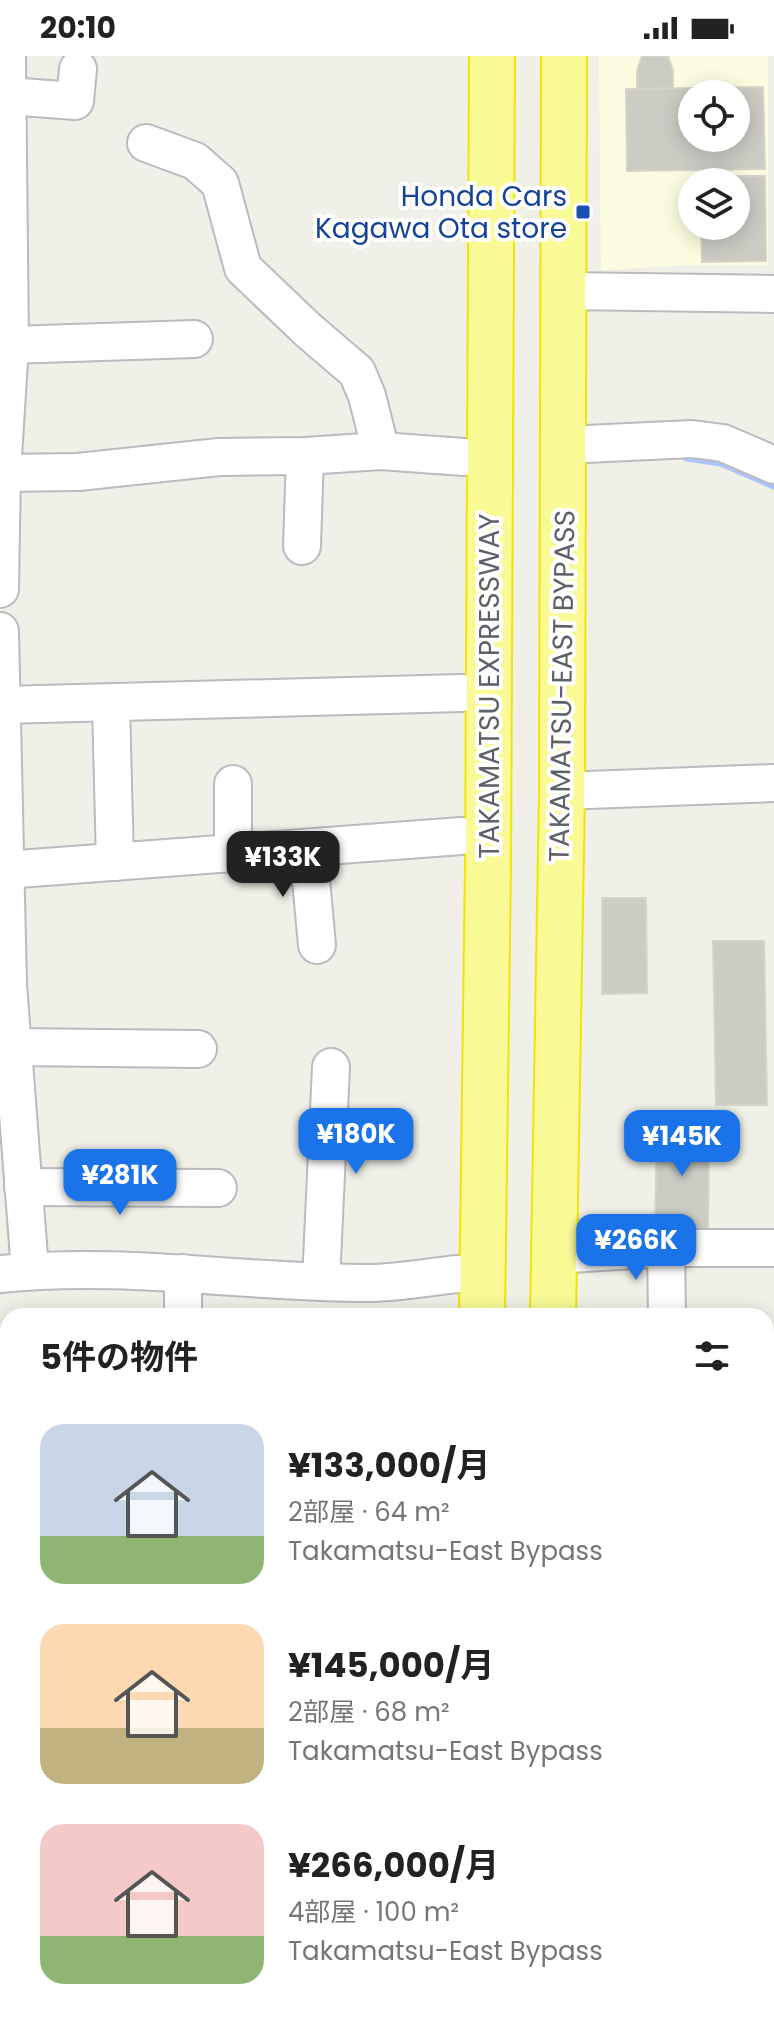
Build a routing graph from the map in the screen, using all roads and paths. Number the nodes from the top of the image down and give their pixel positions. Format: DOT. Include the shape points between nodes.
graph roads {
  1 [pos="7,56"];
  2 [pos="464,56"];
  3 [pos="492,56"];
  4 [pos="535,56"];
  5 [pos="564,56"];
  6 [pos="78,69"];
  7 [pos="8,96"];
  8 [pos="4,132"];
  9 [pos="146,143"];
  10 [pos="565,291"];
  11 [pos="774,294"];
  12 [pos="194,339"];
  13 [pos="10,345"];
  14 [pos="565,445"];
  15 [pos="381,451"];
  16 [pos="305,456"];
  17 [pos="464,457"];
  18 [pos="774,465"];
  19 [pos="1,479"];
  20 [pos="302,546"];
  21 [pos="0,589"];
  22 [pos="0,631"];
  23 [pos="462,693"];
  24 [pos="111,704"];
  25 [pos="2,705"];
  26 [pos="774,783"];
  27 [pos="233,784"];
  28 [pos="562,791"];
  29 [pos="461,836"];
  30 [pos="308,848"];
  31 [pos="233,853"];
  32 [pos="4,857"];
  33 [pos="115,862"];
  34 [pos="317,945"];
  35 [pos="13,1047"];
  36 [pos="198,1049"];
  37 [pos="331,1067"];
  38 [pos="23,1187"];
  39 [pos="218,1188"];
  40 [pos="666,1248"];
  41 [pos="774,1248"];
  42 [pos="554,1255"];
  43 [pos="15,1272"];
  44 [pos="183,1273"];
  45 [pos="321,1282"];
  46 [pos="458,1295"];
  47 [pos="183,1308"];
  48 [pos="482,1308"];
  49 [pos="526,1308"];
  50 [pos="553,1308"];
  51 [pos="667,1308"];
  1 -- 7 [label="street"];
  2 -- 17 [label="highway"];
  3 -- 48 [label="highway, TAKAMATSU EXPRESSWAY"];
  4 -- 49 [label="highway, TAKAMATSU EXPRESSWAY"];
  5 -- 10 [label="highway, TAKAMATSU-EAST BYPASS"];
  6 -- 7 [label="street" via="75,101"];
  7 -- 8 [label="street"];
  8 -- 13 [label="street"];
  9 -- 15 [label="street" via="195,161 220,183 243,268 357,372"];
  10 -- 11 [label="street"];
  10 -- 14 [label="highway, TAKAMATSU-EAST BYPASS"];
  12 -- 13 [label="street"];
  13 -- 19 [label="street"];
  14 -- 18 [label="street" via="692,439 723,443"];
  14 -- 28 [label="highway, TAKAMATSU-EAST BYPASS"];
  15 -- 16 [label="street"];
  15 -- 17 [label="street"];
  16 -- 19 [label="street" via="219,457"];
  16 -- 20 [label="street"];
  17 -- 23 [label="highway"];
  19 -- 21 [label="street"];
  22 -- 25 [label="street"];
  23 -- 24 [label="street"];
  23 -- 29 [label="highway"];
  24 -- 25 [label="street"];
  24 -- 33 [label="street"];
  25 -- 32 [label="street"];
  26 -- 28 [label="street"];
  27 -- 31 [label="street"];
  28 -- 42 [label="highway, TAKAMATSU-EAST BYPASS"];
  29 -- 30 [label="street"];
  29 -- 46 [label="highway"];
  30 -- 31 [label="street"];
  30 -- 34 [label="street"];
  31 -- 33 [label="street"];
  32 -- 33 [label="street"];
  32 -- 35 [label="street"];
  35 -- 36 [label="street"];
  35 -- 38 [label="street"];
  37 -- 45 [label="street"];
  38 -- 39 [label="street"];
  38 -- 43 [label="street"];
  40 -- 41 [label="street"];
  40 -- 42 [label="street"];
  40 -- 51 [label="street"];
  42 -- 50 [label="highway, TAKAMATSU-EAST BYPASS"];
  43 -- 44 [label="street"];
  44 -- 45 [label="street"];
  44 -- 47 [label="street"];
  45 -- 46 [label="street"];
}
